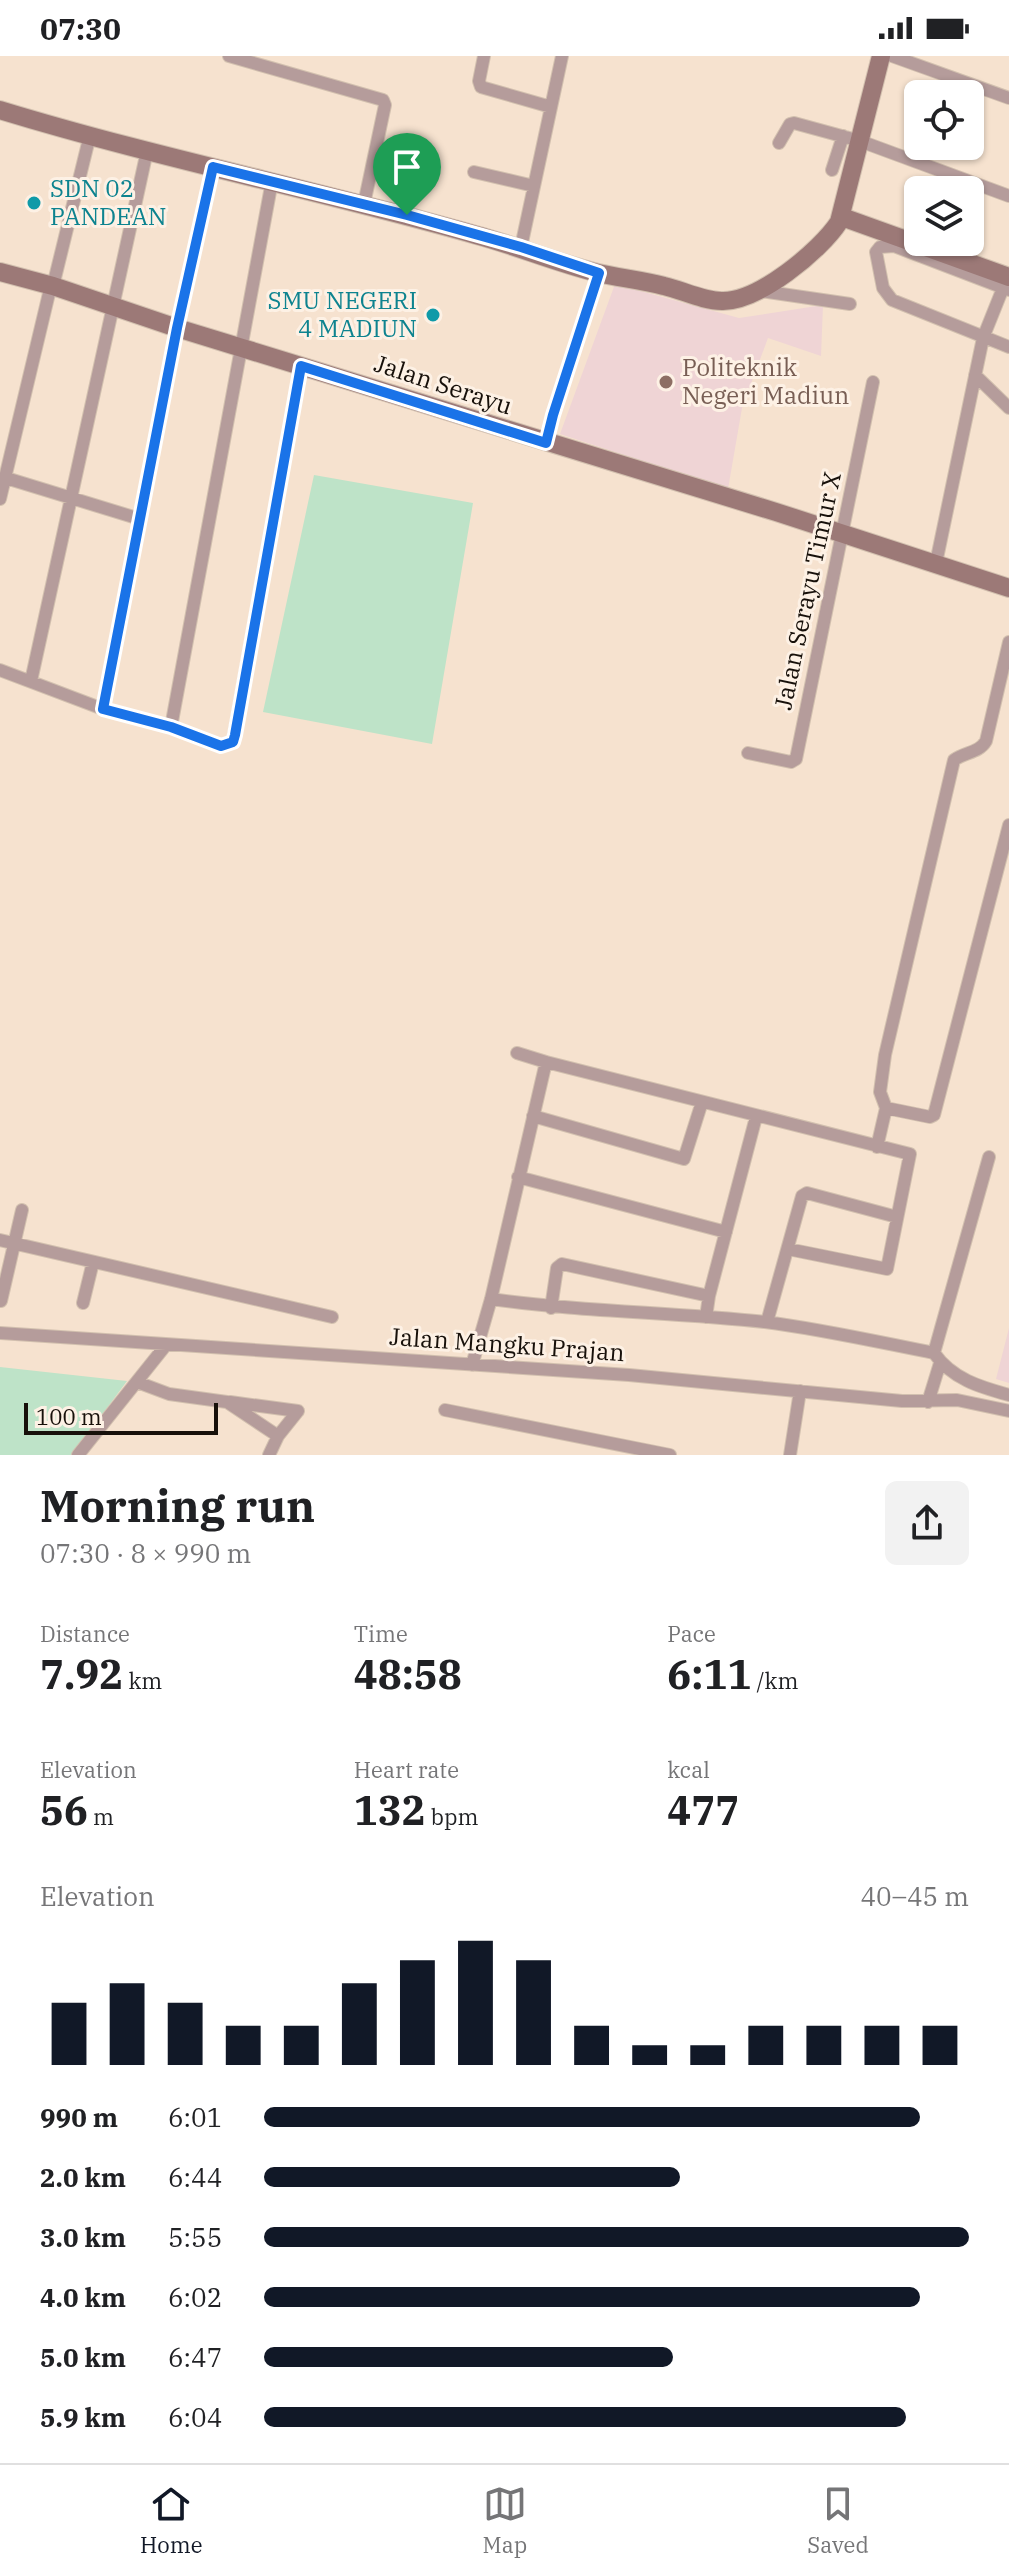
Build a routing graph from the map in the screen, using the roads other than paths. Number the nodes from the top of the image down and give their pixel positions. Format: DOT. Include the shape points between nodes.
graph roads {
  1 [pos="229,56"];
  2 [pos="484,56"];
  3 [pos="562,56"];
  4 [pos="881,56"];
  5 [pos="892,56"];
  6 [pos="1009,98"];
  7 [pos="551,107"];
  8 [pos="0,110"];
  9 [pos="90,135"];
  10 [pos="852,138"];
  11 [pos="779,143"];
  12 [pos="147,151"];
  13 [pos="213,167"];
  14 [pos="832,170"];
  15 [pos="474,172"];
  16 [pos="272,181"];
  17 [pos="534,186"];
  18 [pos="1009,196"];
  19 [pos="364,204"];
  20 [pos="837,225"];
  21 [pos="521,247"];
  22 [pos="0,272"];
  23 [pos="599,273"];
  24 [pos="1007,285"];
  25 [pos="52,286"];
  26 [pos="761,291"];
  27 [pos="850,304"];
  28 [pos="112,307"];
  29 [pos="177,328"];
  30 [pos="983,338"];
  31 [pos="242,347"];
  32 [pos="1009,347"];
  33 [pos="301,366"];
  34 [pos="873,382"];
  35 [pos="974,383"];
  36 [pos="1009,408"];
  37 [pos="546,443"];
  38 [pos="6,478"];
  39 [pos="71,497"];
  40 [pos="0,499"];
  41 [pos="140,519"];
  42 [pos="842,534"];
  43 [pos="936,563"];
  44 [pos="1009,588"];
  45 [pos="1009,642"];
  46 [pos="0,670"];
  47 [pos="31,681"];
  48 [pos="103,709"];
  49 [pos="171,727"];
  50 [pos="748,753"];
  51 [pos="1009,825"];
  52 [pos="517,1053"];
  53 [pos="546,1062"];
  54 [pos="702,1102"];
  55 [pos="886,1108"];
  56 [pos="533,1116"];
  57 [pos="756,1117"];
  58 [pos="877,1147"];
  59 [pos="989,1157"];
  60 [pos="518,1177"];
  61 [pos="22,1210"];
  62 [pos="897,1217"];
  63 [pos="726,1232"];
  64 [pos="0,1240"];
  65 [pos="14,1244"];
  66 [pos="788,1249"];
  67 [pos="93,1262"];
  68 [pos="709,1296"];
  69 [pos="491,1299"];
  70 [pos="1,1301"];
  71 [pos="83,1303"];
  72 [pos="551,1308"];
  73 [pos="332,1317"];
  74 [pos="706,1317"];
  75 [pos="767,1322"];
  76 [pos="1,1330"];
  77 [pos="166,1345"];
  78 [pos="937,1358"];
  79 [pos="472,1365"];
  80 [pos="137,1382"];
  81 [pos="800,1391"];
  82 [pos="1009,1395"];
  83 [pos="227,1402"];
  84 [pos="928,1402"];
  85 [pos="445,1410"];
  86 [pos="1009,1411"];
  87 [pos="278,1436"];
  88 [pos="78,1455"];
  89 [pos="269,1455"];
  90 [pos="670,1455"];
  91 [pos="790,1455"];
  1 -- 19 [label="street" via="383,100"];
  2 -- 7 [label="street" via="481,87"];
  3 -- 7 [label="street"];
  4 -- 10 [label="street"];
  5 -- 6 [label="street"];
  7 -- 17 [label="street"];
  8 -- 9 [label="street"];
  9 -- 12 [label="street"];
  9 -- 25 [label="street"];
  10 -- 11 [label="street" via="792,123"];
  10 -- 14 [label="street"];
  10 -- 18 [label="street"];
  10 -- 20 [label="street"];
  12 -- 13 [label="street"];
  12 -- 28 [label="street"];
  13 -- 16 [label="street"];
  13 -- 29 [label="street"];
  15 -- 17 [label="street"];
  16 -- 19 [label="street"];
  16 -- 31 [label="street"];
  17 -- 21 [label="street"];
  19 -- 21 [label="street"];
  20 -- 24 [label="street"];
  20 -- 26 [label="street"];
  21 -- 23 [label="street"];
  22 -- 25 [label="street, Jalan Serayu"];
  23 -- 26 [label="street" via="720,302"];
  23 -- 37 [label="street"];
  24 -- 30 [label="street"];
  24 -- 30 [label="street" via="894,246 876,252 883,288 892,300"];
  25 -- 28 [label="street, Jalan Serayu"];
  25 -- 38 [label="street"];
  26 -- 27 [label="street"];
  28 -- 29 [label="street, Jalan Serayu"];
  28 -- 39 [label="street"];
  29 -- 31 [label="street, Jalan Serayu"];
  29 -- 41 [label="street"];
  30 -- 32 [label="street"];
  30 -- 35 [label="street"];
  31 -- 33 [label="street, Jalan Serayu"];
  31 -- 49 [label="street"];
  33 -- 37 [label="street, Jalan Serayu"];
  33 -- 49 [label="street" via="233,742 221,746"];
  34 -- 42 [label="street, Jalan Serayu Timur X"];
  35 -- 36 [label="street"];
  35 -- 43 [label="street"];
  37 -- 42 [label="street, Jalan Serayu"];
  38 -- 39 [label="street"];
  38 -- 40 [label="street"];
  39 -- 41 [label="street"];
  39 -- 47 [label="street"];
  41 -- 48 [label="street"];
  42 -- 43 [label="street, Jalan Serayu"];
  42 -- 50 [label="street, Jalan Serayu Timur X" via="796,759"];
  43 -- 44 [label="street, Jalan Serayu"];
  45 -- 55 [label="street" via="986,741 954,760 885,1055 880,1092"];
  46 -- 47 [label="street"];
  47 -- 48 [label="street"];
  48 -- 49 [label="street"];
  51 -- 55 [label="street" via="934,1115"];
  52 -- 53 [label="street"];
  53 -- 54 [label="street"];
  53 -- 56 [label="street"];
  54 -- 56 [label="street" via="684,1159"];
  54 -- 57 [label="street"];
  55 -- 58 [label="street"];
  56 -- 60 [label="street"];
  57 -- 58 [label="street"];
  57 -- 63 [label="street"];
  58 -- 62 [label="street" via="910,1154"];
  59 -- 78 [label="street"];
  60 -- 63 [label="street"];
  60 -- 69 [label="street"];
  61 -- 65 [label="street"];
  62 -- 66 [label="street" via="805,1194"];
  62 -- 66 [label="street" via="887,1269"];
  63 -- 68 [label="street"];
  64 -- 65 [label="street"];
  65 -- 67 [label="street"];
  65 -- 70 [label="street"];
  66 -- 75 [label="street"];
  67 -- 71 [label="street"];
  67 -- 73 [label="street"];
  68 -- 72 [label="street" via="562,1264"];
  68 -- 74 [label="street"];
  69 -- 72 [label="street"];
  69 -- 79 [label="street"];
  72 -- 74 [label="street"];
  74 -- 75 [label="street"];
  75 -- 78 [label="street"];
  76 -- 77 [label="street, Jalan Mangku Prajan"];
  77 -- 79 [label="street, Jalan Mangku Prajan"];
  77 -- 80 [label="street"];
  78 -- 82 [label="street" via="962,1380"];
  78 -- 84 [label="street"];
  79 -- 81 [label="street, Jalan Mangku Prajan"];
  80 -- 83 [label="street" via="169,1394"];
  80 -- 88 [label="street"];
  81 -- 84 [label="street, Jalan Mangku Prajan"];
  81 -- 91 [label="street"];
  83 -- 87 [label="street"];
  83 -- 87 [label="street" via="298,1411"];
  84 -- 86 [label="street, Jalan Mangku Prajan" via="957,1400"];
  85 -- 90 [label="street"];
  87 -- 89 [label="street"];
}
